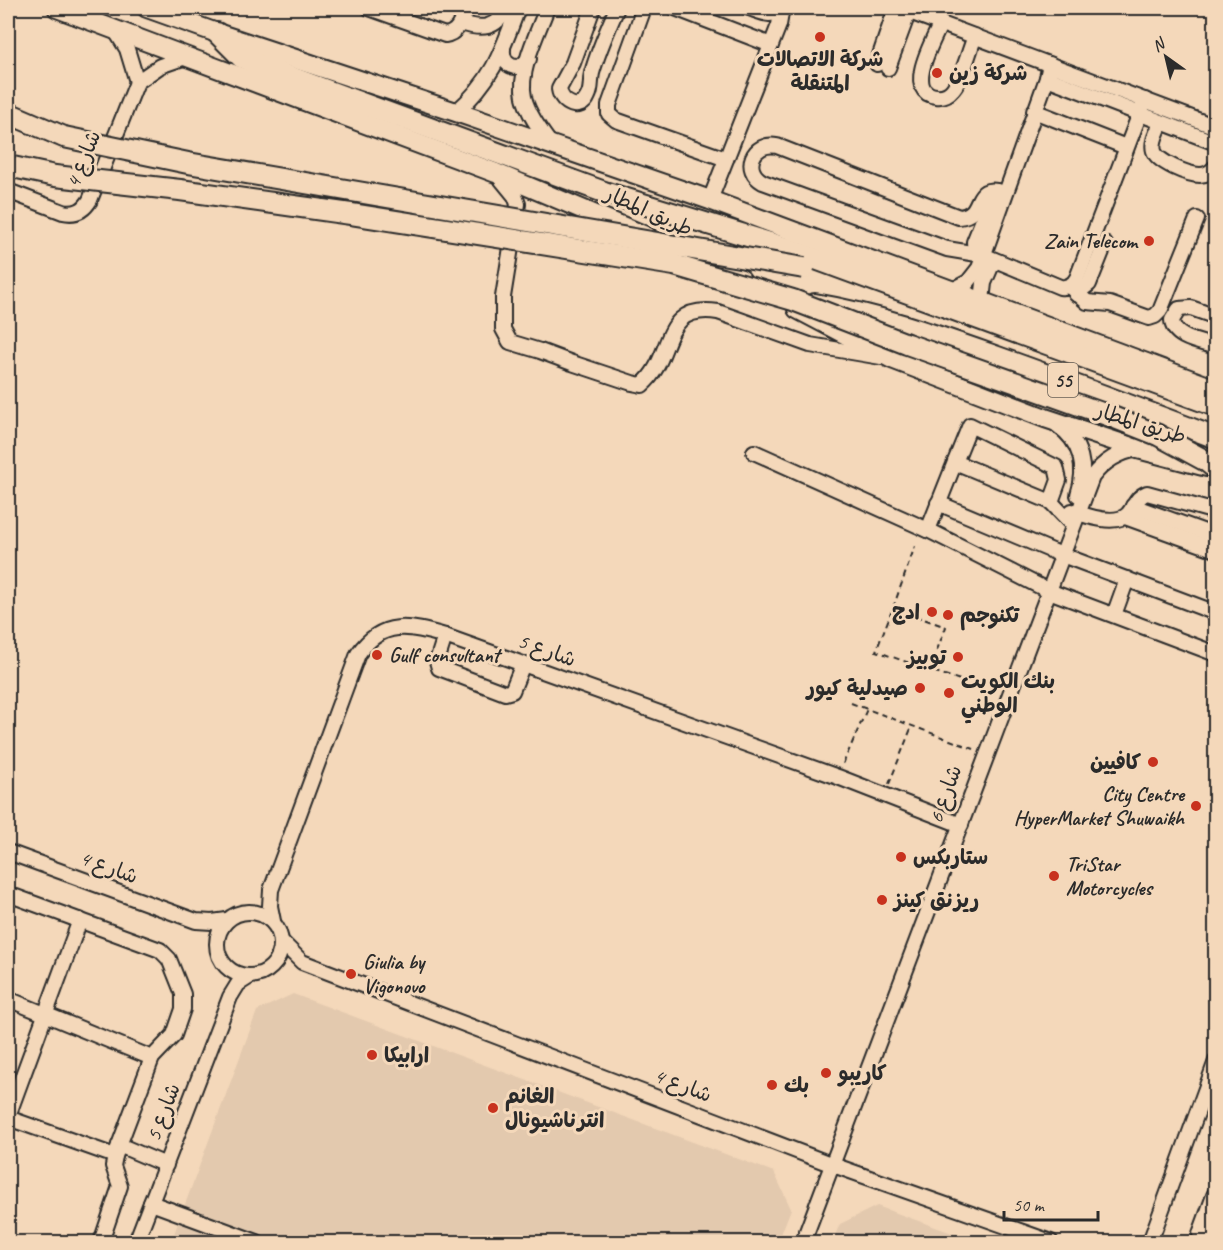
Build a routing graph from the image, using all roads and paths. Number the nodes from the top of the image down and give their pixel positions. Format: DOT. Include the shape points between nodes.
graph roads {
  1 [pos="57,8"];
  2 [pos="147,8"];
  3 [pos="369,8"];
  4 [pos="467,8"];
  5 [pos="507,8"];
  6 [pos="518,8"];
  7 [pos="547,8"];
  8 [pos="593,8"];
  9 [pos="616,8"];
  10 [pos="644,8"];
  11 [pos="675,8"];
  12 [pos="749,8"];
  13 [pos="782,8"];
  14 [pos="902,9"];
  15 [pos="461,23"];
  16 [pos="940,23"];
  17 [pos="115,30"];
  18 [pos="217,33"];
  19 [pos="975,36"];
  20 [pos="771,45"];
  21 [pos="503,49"];
  22 [pos="186,57"];
  23 [pos="529,58"];
  24 [pos="882,66"];
  25 [pos="1049,71"];
  26 [pos="137,82"];
  27 [pos="1145,100"];
  28 [pos="1034,111"];
  29 [pos="456,112"];
  30 [pos="8,113"];
  31 [pos="1139,115"];
  32 [pos="1161,123"];
  33 [pos="1215,127"];
  34 [pos="1215,143"];
  35 [pos="551,146"];
  36 [pos="1126,147"];
  37 [pos="726,159"];
  38 [pos="8,166"];
  39 [pos="1215,166"];
  40 [pos="496,173"];
  41 [pos="8,191"];
  42 [pos="1005,193"];
  43 [pos="710,200"];
  44 [pos="991,200"];
  45 [pos="1197,219"];
  46 [pos="1105,244"];
  47 [pos="984,256"];
  48 [pos="1073,290"];
  49 [pos="953,291"];
  50 [pos="917,297"];
  51 [pos="792,300"];
  52 [pos="982,301"];
  53 [pos="1215,317"];
  54 [pos="1215,347"];
  55 [pos="892,359"];
  56 [pos="1215,389"];
  57 [pos="1215,406"];
  58 [pos="1045,418"];
  59 [pos="1215,438"];
  60 [pos="1138,449"];
  61 [pos="754,452"];
  62 [pos="955,462"];
  63 [pos="1215,469"];
  64 [pos="1051,502"];
  65 [pos="938,503"];
  66 [pos="1129,511"];
  67 [pos="1215,512"];
  68 [pos="1073,515"];
  69 [pos="928,530"];
  70 [pos="1215,536"];
  71 [pos="915,546"];
  72 [pos="1215,550"];
  73 [pos="1060,554"];
  74 [pos="1126,579"];
  75 [pos="1046,589"];
  76 [pos="893,608"];
  77 [pos="1215,614"];
  78 [pos="1114,615"];
  79 [pos="446,636"];
  80 [pos="1215,654"];
  81 [pos="523,664"];
  82 [pos="929,670"];
  83 [pos="976,685"];
  84 [pos="851,703"];
  85 [pos="867,709"];
  86 [pos="912,726"];
  87 [pos="982,753"];
  88 [pos="838,777"];
  89 [pos="884,795"];
  90 [pos="959,825"];
  91 [pos="8,852"];
  92 [pos="271,890"];
  93 [pos="8,894"];
  94 [pos="248,911"];
  95 [pos="80,920"];
  96 [pos="227,920"];
  97 [pos="196,921"];
  98 [pos="273,921"];
  99 [pos="282,942"];
  100 [pos="216,943"];
  101 [pos="302,962"];
  102 [pos="225,966"];
  103 [pos="272,967"];
  104 [pos="249,977"];
  105 [pos="230,997"];
  106 [pos="8,999"];
  107 [pos="45,1015"];
  108 [pos="152,1058"];
  109 [pos="1215,1061"];
  110 [pos="8,1117"];
  111 [pos="117,1151"];
  112 [pos="829,1164"];
  113 [pos="166,1165"];
  114 [pos="1215,1196"];
  115 [pos="151,1203"];
  116 [pos="1215,1220"];
  117 [pos="100,1242"];
  118 [pos="136,1242"];
  119 [pos="257,1242"];
  120 [pos="803,1242"];
  121 [pos="1051,1242"];
  122 [pos="1150,1242"];
  123 [pos="1199,1242"];
  124 [pos="1207,1242"];
  1 -- 17 [label="main road, طريق المطار / 55"];
  2 -- 18 [label="main road, طريق المطار / 55"];
  3 -- 15 [label="street" via="439,33 451,34"];
  4 -- 15 [label="street"];
  5 -- 15 [label="street" via="489,26 476,28"];
  6 -- 21 [label="street"];
  7 -- 23 [label="street"];
  8 -- 9 [label="street" via="559,89 562,99 570,105 580,104 588,97 592,71"];
  10 -- 37 [label="street" via="609,114 616,120"];
  11 -- 20 [label="street"];
  12 -- 13 [label="street" via="768,14 776,14"];
  13 -- 20 [label="street"];
  14 -- 16 [label="street"];
  14 -- 24 [label="street"];
  16 -- 19 [label="street"];
  16 -- 19 [label="street" via="920,77 924,89 933,96 945,95 955,87"];
  17 -- 22 [label="main road, طريق المطار / 55"];
  17 -- 26 [label="street" via="127,50"];
  18 -- 29 [label="main road, طريق المطار / 55"];
  18 -- 50 [label="highway" via="241,57 266,68 604,192 783,247"];
  19 -- 25 [label="street"];
  20 -- 37 [label="street"];
  21 -- 23 [label="street" via="504,60 511,66 520,67"];
  21 -- 29 [label="street" via="492,73"];
  22 -- 26 [label="street" via="160,66"];
  22 -- 40 [label="main road, طريق المطار / 55"];
  23 -- 35 [label="street" via="523,75 525,98"];
  25 -- 27 [label="street"];
  25 -- 28 [label="street"];
  25 -- 31 [label="street"];
  26 -- 41 [label="street, شارع 4" via="83,209 63,212"];
  27 -- 31 [label="street"];
  27 -- 33 [label="street"];
  28 -- 36 [label="street"];
  28 -- 42 [label="street"];
  29 -- 35 [label="main road, طريق المطار / 55"];
  30 -- 50 [label="highway, bridge" via="64,137 188,163 804,268"];
  31 -- 32 [label="street"];
  31 -- 36 [label="street"];
  32 -- 34 [label="street"];
  32 -- 39 [label="street" via="1153,144 1159,160 1199,175"];
  35 -- 43 [label="main road, طريق المطار / 55"];
  36 -- 48 [label="street"];
  37 -- 43 [label="street"];
  38 -- 51 [label="highway, bridge" via="674,265"];
  40 -- 55 [label="main road, طريق المطار / 55" via="721,269"];
  40 -- 55 [label="street" via="518,204 503,297 503,329 510,342 642,385 656,370 674,325 687,314 703,309 810,345"];
  42 -- 47 [label="street"];
  42 -- 47 [label="street" via="985,191 973,212 959,217 777,146 766,145 753,155 752,171 763,182 947,249"];
  43 -- 49 [label="main road, طريق المطار / 55"];
  44 -- 47 [label="street" via="974,242"];
  45 -- 48 [label="street" via="1155,316 1146,318 1110,304 1087,303"];
  46 -- 48 [label="street" via="1089,284"];
  47 -- 48 [label="street"];
  47 -- 49 [label="street" via="976,273"];
  47 -- 52 [label="street"];
  49 -- 52 [label="main road, طريق المطار / 55"];
  50 -- 57 [label="highway, طريق المطار / 55"];
  51 -- 59 [label="highway, طريق المطار / 55, bridge" via="853,310 909,326"];
  51 -- 63 [label="highway, bridge" via="1129,423 1158,435"];
  52 -- 56 [label="main road, طريق المطار / 55"];
  53 -- 54 [label="street" via="1187,307 1179,309 1172,320 1180,335"];
  55 -- 58 [label="main road, طريق المطار / 55"];
  58 -- 60 [label="main road, طريق المطار / 55"];
  58 -- 68 [label="street, شارع 6" via="1062,428 1080,450 1083,472"];
  60 -- 63 [label="main road, طريق المطار / 55"];
  60 -- 68 [label="street, شارع 6" via="1121,453 1098,469"];
  61 -- 69 [label="street"];
  62 -- 64 [label="street"];
  62 -- 64 [label="street" via="970,424 1056,467 1059,480"];
  62 -- 65 [label="street"];
  64 -- 68 [label="street"];
  65 -- 69 [label="street"];
  65 -- 73 [label="street"];
  66 -- 67 [label="street" via="1142,495 1151,493"];
  66 -- 68 [label="street" via="1113,519"];
  66 -- 70 [label="street"];
  66 -- 72 [label="street"];
  68 -- 73 [label="street, شارع 6"];
  69 -- 75 [label="street"];
  71 -- 76 [label="path"];
  73 -- 74 [label="street"];
  73 -- 75 [label="street, شارع 6"];
  74 -- 77 [label="street"];
  74 -- 78 [label="street"];
  75 -- 78 [label="street"];
  75 -- 87 [label="street, شارع 6"];
  75 -- 90 [label="street, شارع 6"];
  76 -- 82 [label="path" via="946,627"];
  76 -- 82 [label="path" via="876,651"];
  78 -- 80 [label="street"];
  79 -- 81 [label="street, شارع 5"];
  79 -- 81 [label="street" via="437,661 439,668 505,693 512,691"];
  79 -- 92 [label="street, شارع 5" via="421,629 392,628 364,645"];
  81 -- 88 [label="street, شارع 5"];
  82 -- 83 [label="path"];
  84 -- 85 [label="path"];
  85 -- 86 [label="path"];
  85 -- 88 [label="path"];
  86 -- 87 [label="path"];
  86 -- 89 [label="path"];
  87 -- 90 [label="street, شارع 6"];
  88 -- 89 [label="street, شارع 5"];
  89 -- 90 [label="street, شارع 5"];
  90 -- 112 [label="street, شارع 6"];
  91 -- 97 [label="street, شارع 4"];
  92 -- 94 [label="street, شارع 5"];
  92 -- 98 [label="street, شارع 5"];
  93 -- 95 [label="street"];
  94 -- 96 [label="street"];
  94 -- 98 [label="street"];
  95 -- 107 [label="street"];
  95 -- 108 [label="street" via="156,948 169,959 184,1004 174,1035"];
  96 -- 97 [label="street, شارع 4"];
  96 -- 100 [label="street"];
  97 -- 100 [label="street, شارع 4"];
  98 -- 99 [label="street"];
  99 -- 101 [label="street, شارع 4"];
  99 -- 103 [label="street" via="280,956"];
  100 -- 102 [label="street"];
  101 -- 103 [label="street"];
  101 -- 112 [label="street, شارع 4"];
  102 -- 104 [label="street"];
  102 -- 105 [label="street, شارع 5"];
  103 -- 104 [label="street"];
  104 -- 105 [label="street, شارع 5" via="238,984"];
  105 -- 113 [label="street, شارع 5"];
  106 -- 107 [label="street"];
  107 -- 108 [label="street"];
  107 -- 110 [label="street"];
  108 -- 111 [label="street"];
  109 -- 122 [label="street"];
  110 -- 111 [label="street"];
  111 -- 113 [label="street"];
  111 -- 117 [label="street" via="113,1166 120,1186"];
  112 -- 120 [label="street, شارع 6"];
  112 -- 121 [label="street, شارع 4"];
  113 -- 115 [label="street, شارع 5"];
  114 -- 123 [label="main road"];
  115 -- 118 [label="street, شارع 5"];
  115 -- 119 [label="street"];
  116 -- 124 [label="highway"];
}
